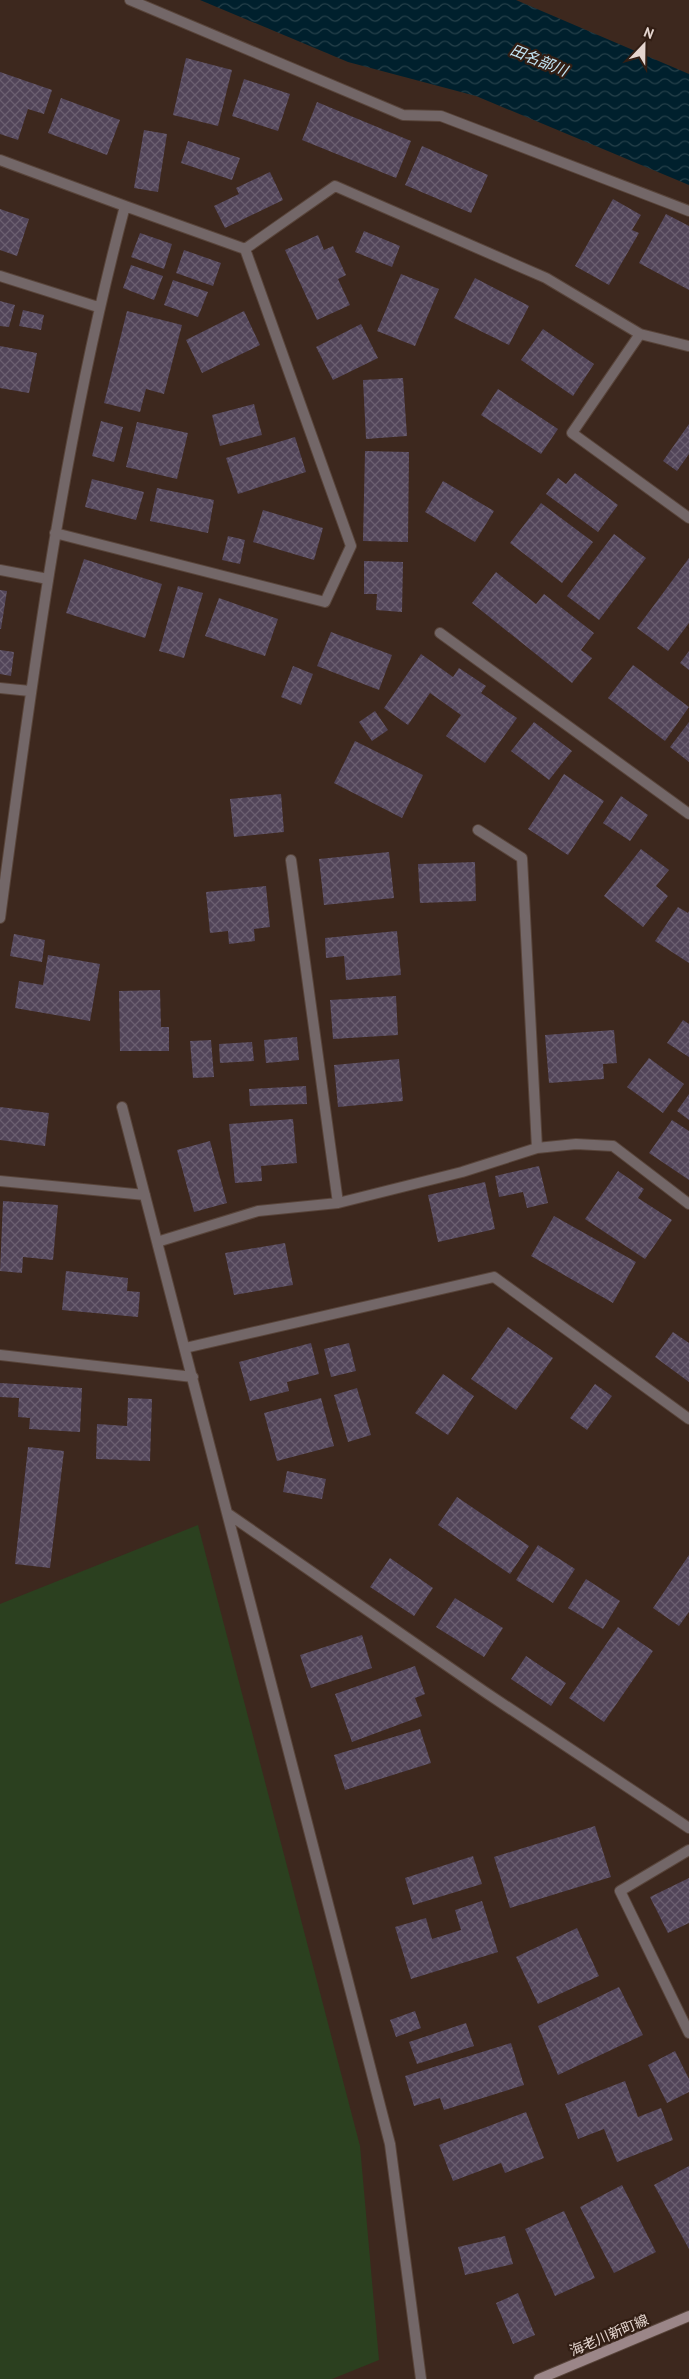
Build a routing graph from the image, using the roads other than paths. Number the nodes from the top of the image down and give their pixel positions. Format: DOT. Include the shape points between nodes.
graph roads {
  1 [pos="130,0"];
  2 [pos="0,160"];
  3 [pos="125,206"];
  4 [pos="689,211"];
  5 [pos="245,249"];
  6 [pos="0,276"];
  7 [pos="98,307"];
  8 [pos="640,334"];
  9 [pos="688,346"];
  10 [pos="689,518"];
  11 [pos="54,533"];
  12 [pos="0,570"];
  13 [pos="48,579"];
  14 [pos="440,633"];
  15 [pos="0,688"];
  16 [pos="30,691"];
  17 [pos="689,814"];
  18 [pos="478,830"];
  19 [pos="291,860"];
  20 [pos="0,918"];
  21 [pos="122,1107"];
  22 [pos="537,1148"];
  23 [pos="0,1181"];
  24 [pos="144,1195"];
  25 [pos="338,1203"];
  26 [pos="689,1204"];
  27 [pos="157,1242"];
  28 [pos="185,1348"];
  29 [pos="0,1355"];
  30 [pos="193,1377"];
  31 [pos="689,1420"];
  32 [pos="227,1513"];
  33 [pos="689,1828"];
  34 [pos="689,1850"];
  35 [pos="689,2034"];
  36 [pos="689,2316"];
  37 [pos="421,2379"];
  38 [pos="539,2379"];
  1 -- 4 [label="street" via="403,115 441,116"];
  2 -- 3 [label="street"];
  3 -- 5 [label="street"];
  3 -- 7 [label="street"];
  5 -- 8 [label="street" via="334,186 546,278"];
  5 -- 11 [label="street" via="351,546 325,602"];
  6 -- 7 [label="street"];
  7 -- 11 [label="street"];
  8 -- 9 [label="street"];
  8 -- 10 [label="street" via="572,432"];
  11 -- 13 [label="street"];
  12 -- 13 [label="street"];
  13 -- 16 [label="street"];
  14 -- 17 [label="street"];
  15 -- 16 [label="street"];
  16 -- 20 [label="street"];
  18 -- 22 [label="street" via="522,858"];
  19 -- 25 [label="street"];
  21 -- 24 [label="street"];
  22 -- 25 [label="street" via="462,1172"];
  22 -- 26 [label="street" via="576,1144 613,1146"];
  23 -- 24 [label="street"];
  24 -- 27 [label="street"];
  25 -- 27 [label="street" via="258,1211"];
  27 -- 28 [label="street"];
  28 -- 30 [label="street"];
  28 -- 31 [label="street" via="494,1277"];
  29 -- 30 [label="street"];
  30 -- 32 [label="street"];
  32 -- 33 [label="street" via="484,1692"];
  32 -- 37 [label="street" via="390,2144"];
  34 -- 35 [label="street" via="620,1891"];
  36 -- 38 [label="main road, 海老川新町線"];
}
